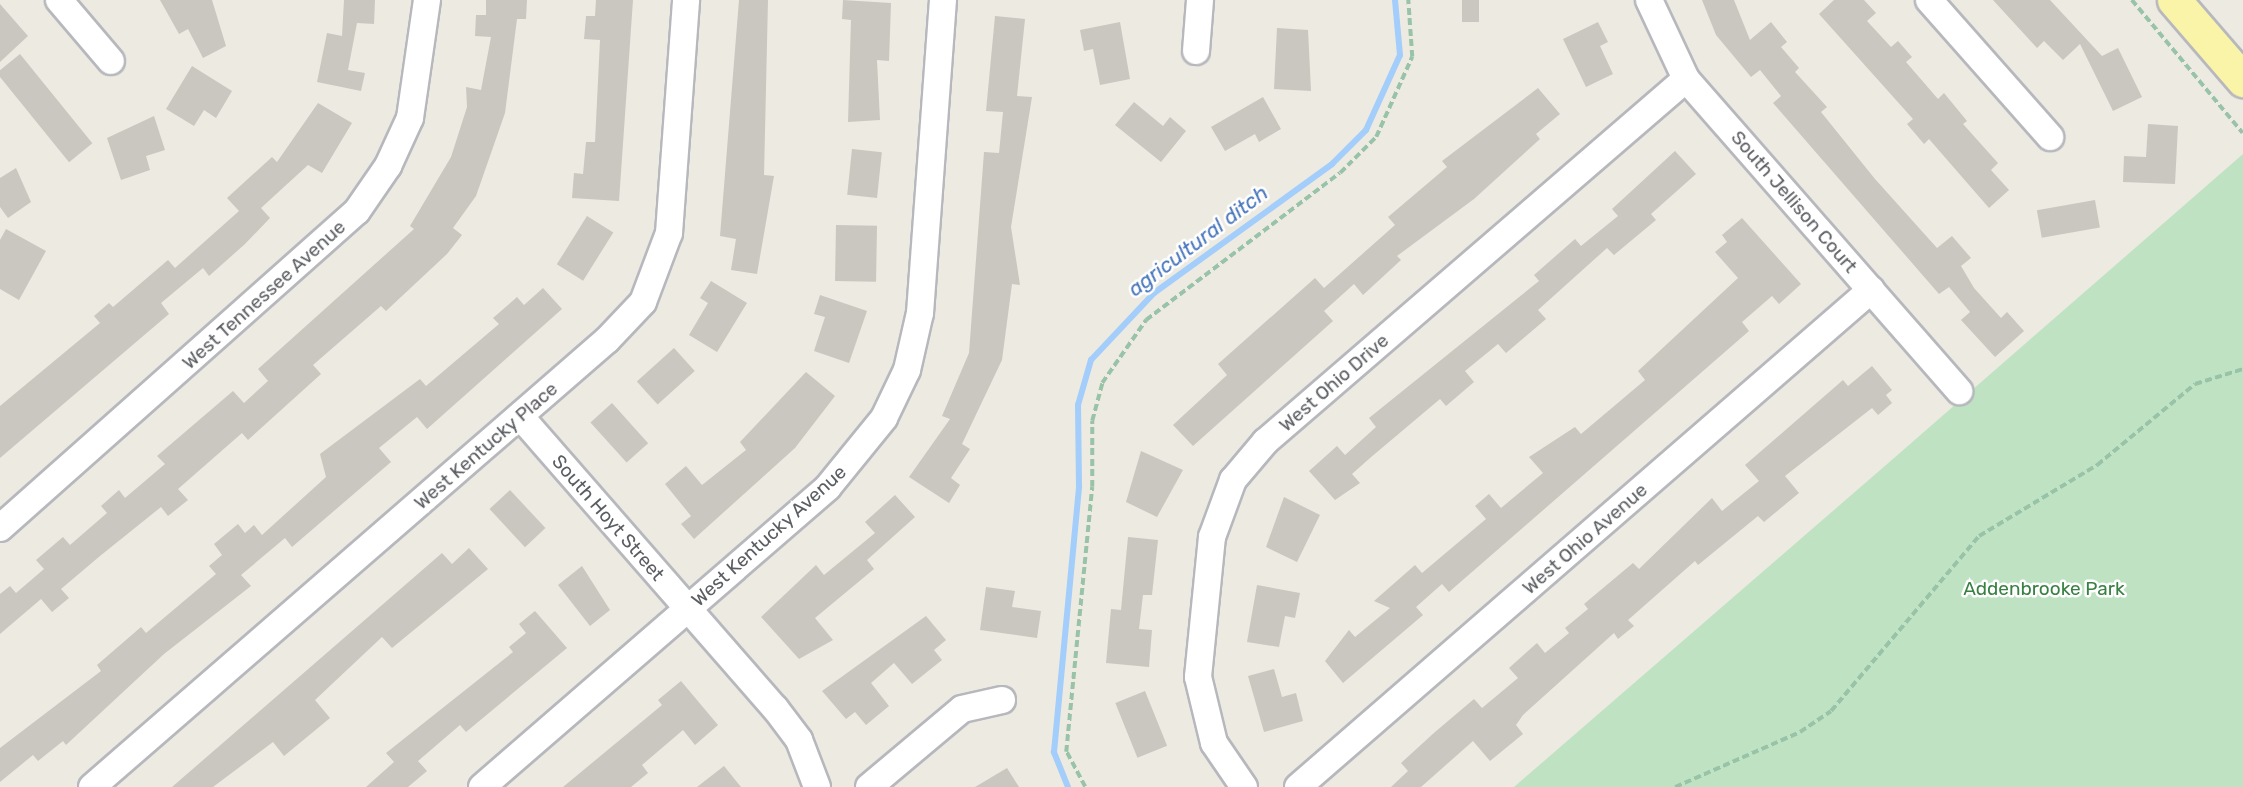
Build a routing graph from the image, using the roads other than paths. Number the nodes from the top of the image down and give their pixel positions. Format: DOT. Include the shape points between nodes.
graph roads {
  1 [pos="59,0"];
  2 [pos="426,0"];
  3 [pos="686,0"];
  4 [pos="943,0"];
  5 [pos="1200,0"];
  6 [pos="1649,0"];
  7 [pos="1929,0"];
  8 [pos="2174,0"];
  9 [pos="1196,51"];
  10 [pos="111,61"];
  11 [pos="1686,79"];
  12 [pos="2243,80"];
  13 [pos="2050,138"];
  14 [pos="1871,290"];
  15 [pos="1959,391"];
  16 [pos="520,416"];
  17 [pos="0,528"];
  18 [pos="687,609"];
  19 [pos="1002,700"];
  20 [pos="92,787"];
  21 [pos="482,787"];
  22 [pos="817,787"];
  23 [pos="869,787"];
  24 [pos="1244,787"];
  25 [pos="1298,787"];
  1 -- 10 [label="street"];
  2 -- 17 [label="street, West Tennessee Avenue" via="410,118 388,166 357,211"];
  3 -- 16 [label="street, West Kentucky Place" via="669,233 661,267 628,319"];
  4 -- 18 [label="street, West Kentucky Avenue" via="920,313 897,394 845,470"];
  5 -- 9 [label="street"];
  6 -- 11 [label="street, South Jellison Court"];
  7 -- 13 [label="street"];
  8 -- 12 [label="main road"];
  11 -- 14 [label="street, South Jellison Court"];
  11 -- 24 [label="street, West Ohio Drive" via="1265,442 1233,480 1212,537 1198,677 1214,743"];
  14 -- 15 [label="street, South Jellison Court"];
  14 -- 25 [label="street, West Ohio Avenue"];
  16 -- 18 [label="street, South Hoyt Street"];
  16 -- 20 [label="street, West Kentucky Place"];
  18 -- 21 [label="street, West Kentucky Avenue"];
  18 -- 22 [label="street, South Hoyt Street" via="788,724"];
  19 -- 23 [label="street" via="962,709"];
}
